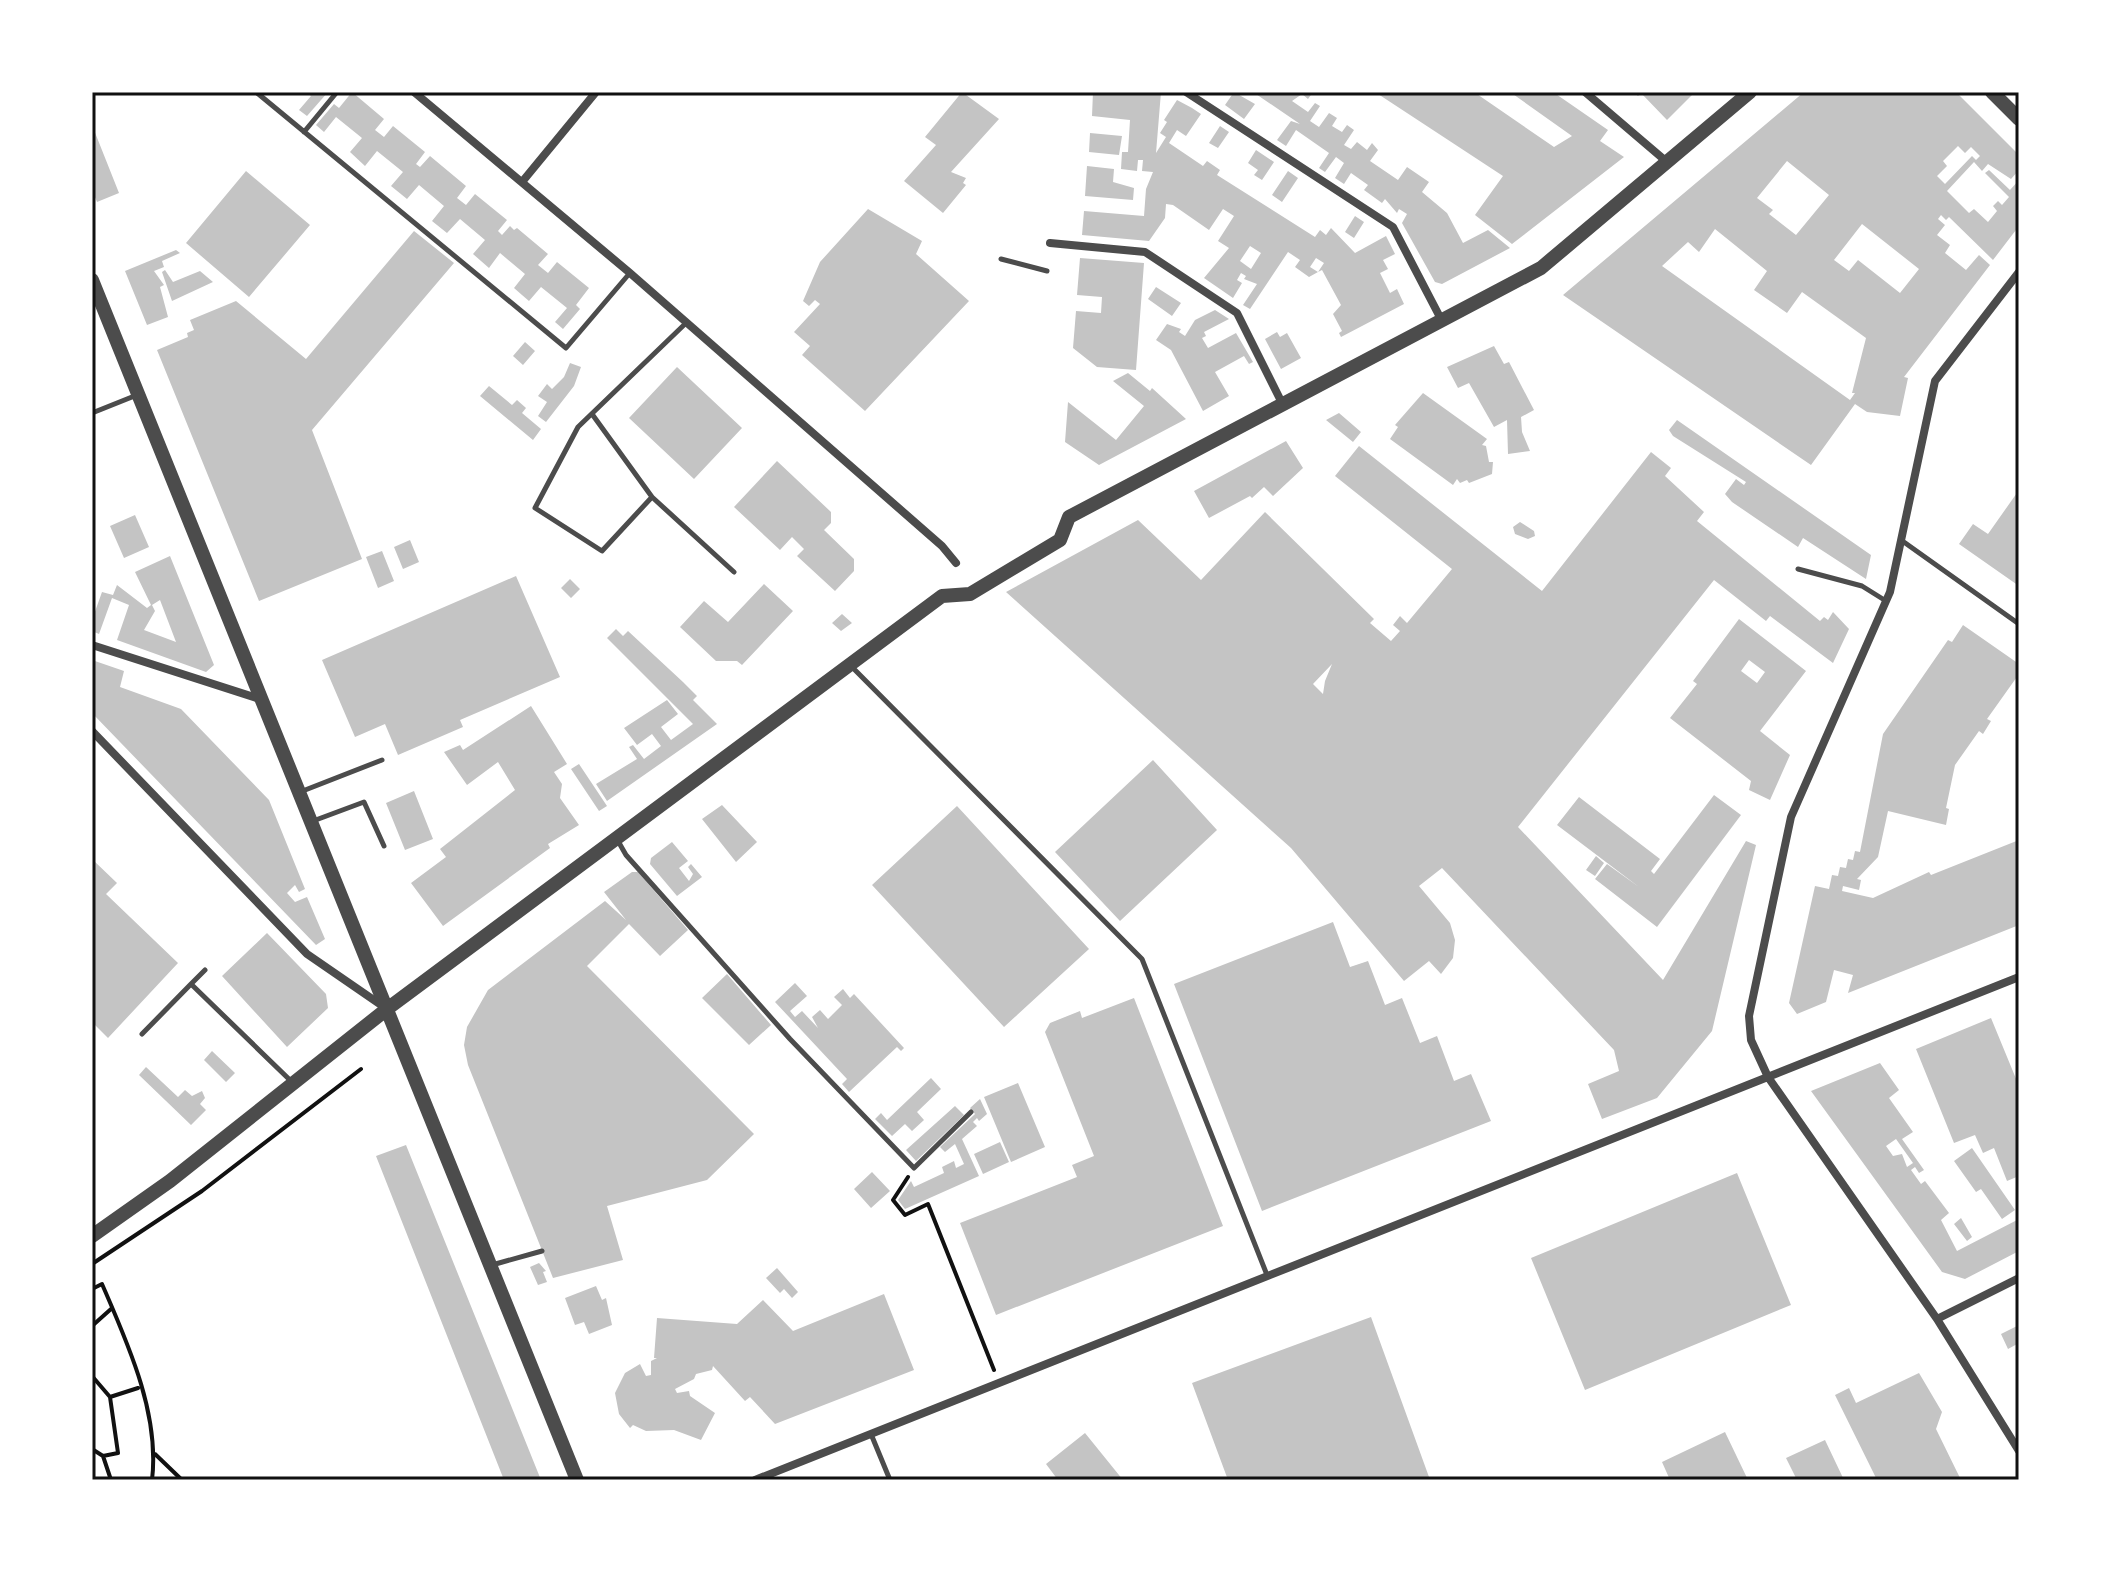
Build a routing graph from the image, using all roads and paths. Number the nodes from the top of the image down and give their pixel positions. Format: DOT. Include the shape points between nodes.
graph roads {
  1 [pos="256,92"];
  2 [pos="337,92"];
  3 [pos="414,92"];
  4 [pos="596,92"];
  5 [pos="1186,92"];
  6 [pos="1585,92"];
  7 [pos="1750,92"];
  8 [pos="1992,92"];
  9 [pos="2019,119"];
  10 [pos="304,132"];
  11 [pos="1667,162"];
  12 [pos="522,182"];
  13 [pos="1050,243"];
  14 [pos="1001,259"];
  15 [pos="1047,271"];
  16 [pos="2019,272"];
  17 [pos="630,273"];
  18 [pos="92,280"];
  19 [pos="686,322"];
  20 [pos="1442,322"];
  21 [pos="138,395"];
  22 [pos="1283,405"];
  23 [pos="92,413"];
  24 [pos="591,414"];
  25 [pos="652,497"];
  26 [pos="1901,540"];
  27 [pos="956,563"];
  28 [pos="1798,569"];
  29 [pos="734,572"];
  30 [pos="1886,601"];
  31 [pos="2019,624"];
  32 [pos="92,645"];
  33 [pos="851,666"];
  34 [pos="261,699"];
  35 [pos="92,731"];
  36 [pos="382,760"];
  37 [pos="299,792"];
  38 [pos="311,821"];
  39 [pos="617,840"];
  40 [pos="384,846"];
  41 [pos="205,970"];
  42 [pos="2019,977"];
  43 [pos="191,984"];
  44 [pos="387,1009"];
  45 [pos="142,1034"];
  46 [pos="361,1069"];
  47 [pos="1768,1077"];
  48 [pos="293,1084"];
  49 [pos="971,1112"];
  50 [pos="914,1168"];
  51 [pos="92,1236"];
  52 [pos="542,1251"];
  53 [pos="92,1264"];
  54 [pos="491,1266"];
  55 [pos="1267,1275"];
  56 [pos="2019,1278"];
  57 [pos="92,1289"];
  58 [pos="112,1308"];
  59 [pos="1937,1319"];
  60 [pos="92,1326"];
  61 [pos="92,1376"];
  62 [pos="999,1381"];
  63 [pos="139,1387"];
  64 [pos="110,1397"];
  65 [pos="870,1433"];
  66 [pos="92,1449"];
  67 [pos="2019,1451"];
  68 [pos="155,1454"];
  69 [pos="103,1456"];
  70 [pos="111,1480"];
  71 [pos="152,1480"];
  72 [pos="182,1480"];
  73 [pos="577,1480"];
  74 [pos="755,1480"];
  75 [pos="890,1480"];
  1 -- 10 [label="lane"];
  2 -- 10 [label="lane"];
  3 -- 12 [label="street"];
  4 -- 12 [label="street"];
  5 -- 20 [label="street" via="1393,227"];
  6 -- 11 [label="street"];
  7 -- 11 [label="street"];
  8 -- 9 [label="street"];
  10 -- 17 [label="lane" via="566,348"];
  11 -- 20 [label="street" via="1541,268"];
  12 -- 17 [label="street"];
  13 -- 22 [label="street" via="1145,252 1237,313"];
  14 -- 15 [label="lane"];
  16 -- 26 [label="street" via="1935,381"];
  17 -- 19 [label="street"];
  18 -- 21 [label="street"];
  19 -- 24 [label="lane"];
  19 -- 27 [label="street"];
  20 -- 22 [label="street"];
  21 -- 23 [label="lane"];
  21 -- 34 [label="street"];
  22 -- 33 [label="street" via="1069,517 1060,540 970,594 942,596"];
  24 -- 25 [label="lane"];
  24 -- 25 [label="lane" via="578,427 535,508 602,551"];
  25 -- 29 [label="lane"];
  26 -- 30 [label="street"];
  26 -- 31 [label="lane"];
  28 -- 30 [label="lane" via="1862,586"];
  30 -- 47 [label="street" via="1791,817 1749,1016 1751,1040"];
  32 -- 34 [label="street"];
  33 -- 39 [label="street"];
  33 -- 55 [label="lane" via="1142,959"];
  34 -- 37 [label="street"];
  35 -- 44 [label="street" via="307,954"];
  36 -- 37 [label="lane"];
  37 -- 38 [label="street"];
  38 -- 40 [label="lane" via="364,802"];
  38 -- 44 [label="street"];
  39 -- 44 [label="street"];
  39 -- 50 [label="lane" via="790,1039"];
  41 -- 43 [label="lane"];
  42 -- 47 [label="street"];
  43 -- 45 [label="lane"];
  43 -- 48 [label="lane"];
  44 -- 48 [label="street"];
  44 -- 54 [label="street"];
  46 -- 53 [label="path" via="202,1191"];
  47 -- 55 [label="street"];
  47 -- 59 [label="street"];
  48 -- 51 [label="street"];
  49 -- 50 [label="lane"];
  50 -- 62 [label="path" via="893,1200 905,1215 928,1204"];
  52 -- 54 [label="lane"];
  54 -- 73 [label="street"];
  55 -- 62 [label="street"];
  56 -- 59 [label="street"];
  57 -- 58 [label="path" via="102,1284"];
  58 -- 60 [label="path"];
  58 -- 63 [label="path"];
  59 -- 67 [label="street"];
  61 -- 64 [label="path"];
  62 -- 65 [label="street"];
  63 -- 64 [label="path"];
  63 -- 68 [label="path"];
  64 -- 69 [label="path" via="118,1453"];
  65 -- 74 [label="street"];
  65 -- 75 [label="lane"];
  66 -- 69 [label="path"];
  68 -- 71 [label="path"];
  68 -- 72 [label="path"];
  69 -- 70 [label="path"];
}
